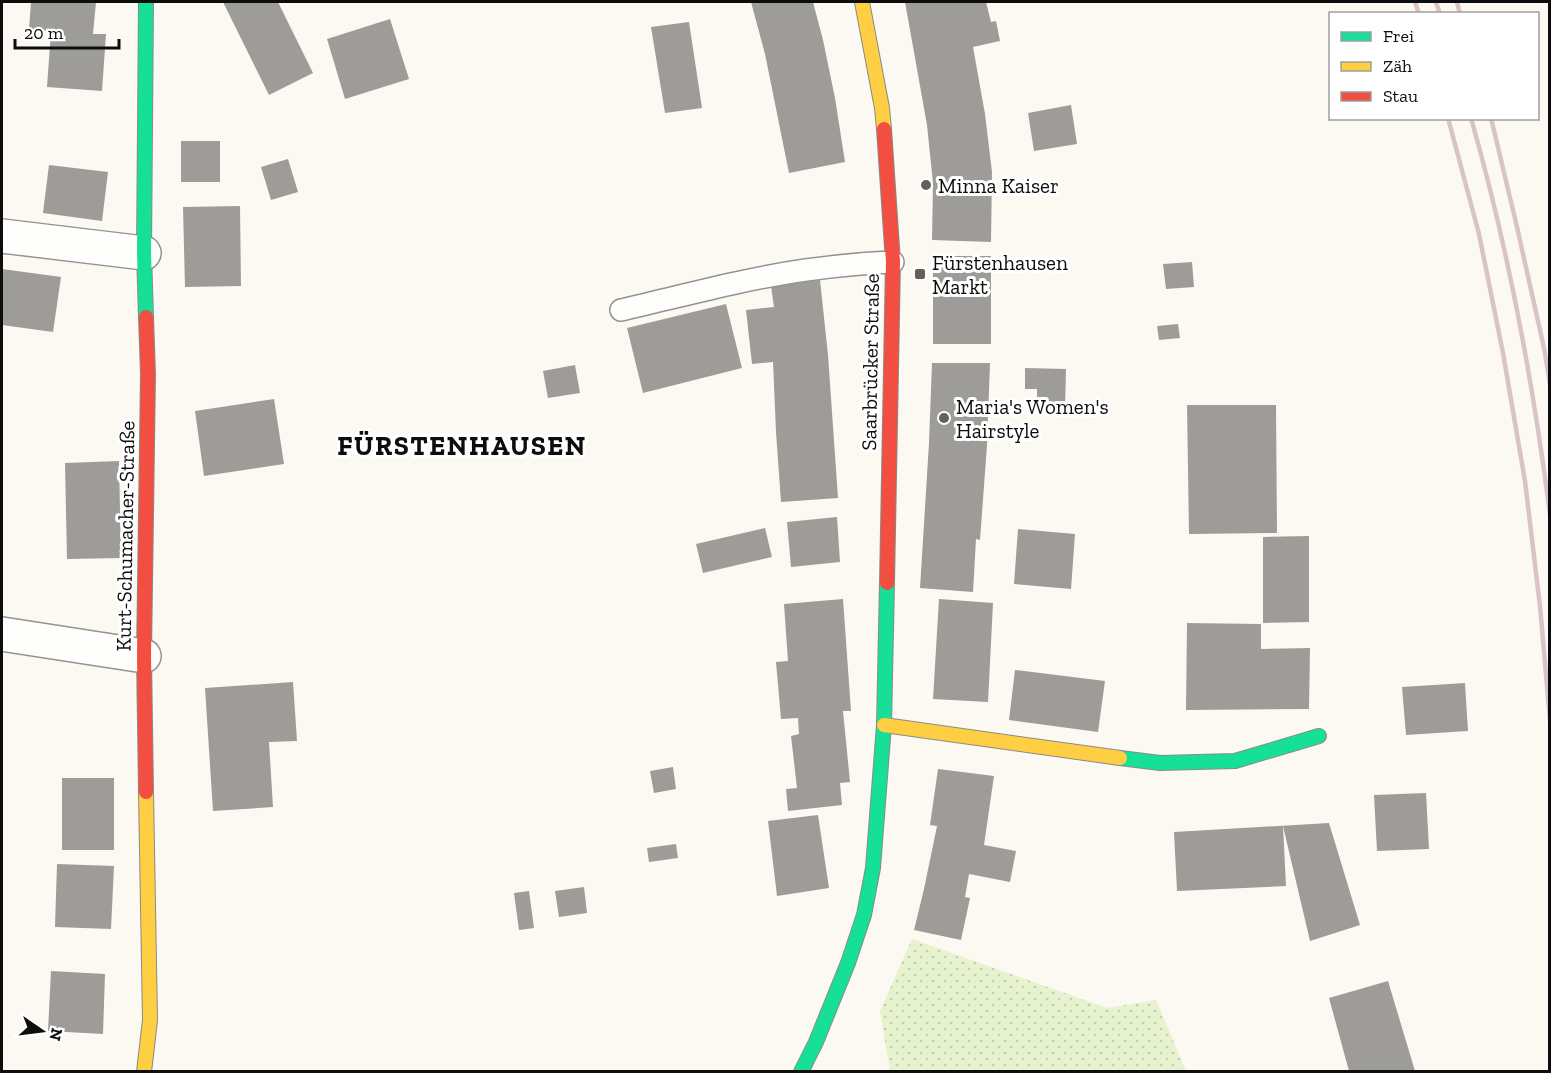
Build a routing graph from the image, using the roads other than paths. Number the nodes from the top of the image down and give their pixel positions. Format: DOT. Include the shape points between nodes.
graph roads {
  1 [pos="146,2"];
  2 [pos="862,2"];
  3 [pos="2,236"];
  4 [pos="144,253"];
  5 [pos="893,262"];
  6 [pos="621,310"];
  7 [pos="2,634"];
  8 [pos="144,656"];
  9 [pos="884,725"];
  10 [pos="1319,736"];
  11 [pos="144,1071"];
  12 [pos="801,1071"];
  1 -- 4 [label="street, Kurt-Schumacher-Straße"];
  2 -- 5 [label="street, Saarbrücker Straße" via="882,108"];
  3 -- 4 [label="street"];
  4 -- 8 [label="street, Kurt-Schumacher-Straße" via="148,374"];
  5 -- 6 [label="lane" via="804,270"];
  5 -- 9 [label="street, Saarbrücker Straße"];
  7 -- 8 [label="street"];
  8 -- 11 [label="street, Kurt-Schumacher-Straße" via="150,1020"];
  9 -- 10 [label="street" via="1160,763 1235,762"];
  9 -- 12 [label="street, Saarbrücker Straße" via="873,868 864,915 849,963"];
}
